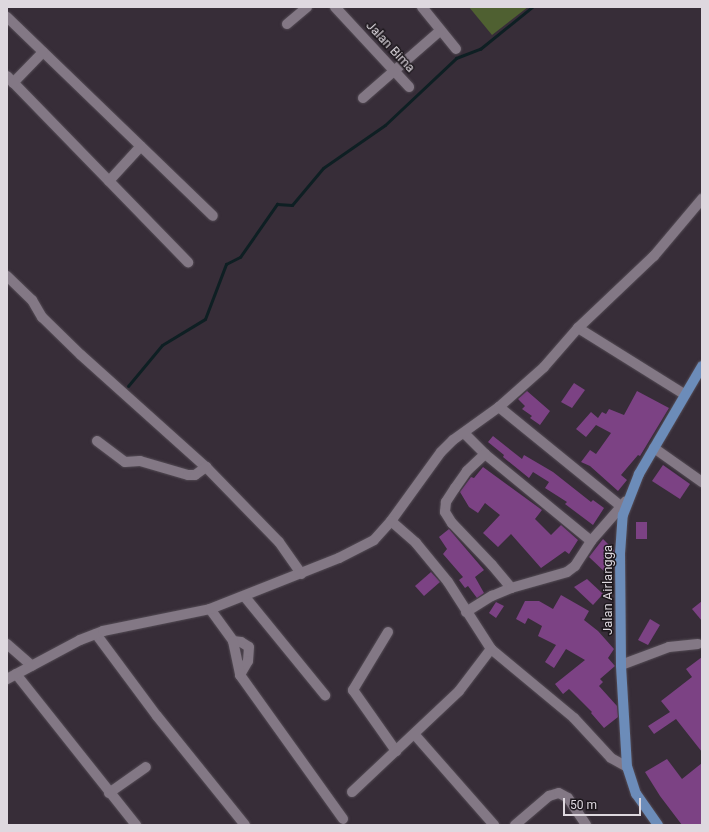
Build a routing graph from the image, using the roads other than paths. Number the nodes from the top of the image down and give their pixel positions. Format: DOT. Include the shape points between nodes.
graph roads {
  1 [pos="307,7"];
  2 [pos="335,7"];
  3 [pos="422,7"];
  4 [pos="9,23"];
  5 [pos="287,24"];
  6 [pos="441,30"];
  7 [pos="456,49"];
  8 [pos="43,52"];
  9 [pos="393,69"];
  10 [pos="10,79"];
  11 [pos="409,87"];
  12 [pos="363,98"];
  13 [pos="141,146"];
  14 [pos="109,181"];
  15 [pos="702,198"];
  16 [pos="213,216"];
  17 [pos="188,262"];
  18 [pos="7,276"];
  19 [pos="578,328"];
  20 [pos="702,366"];
  21 [pos="684,394"];
  22 [pos="499,407"];
  23 [pos="465,434"];
  24 [pos="97,441"];
  25 [pos="654,448"];
  26 [pos="485,454"];
  27 [pos="206,467"];
  28 [pos="702,482"];
  29 [pos="624,503"];
  30 [pos="391,521"];
  31 [pos="591,540"];
  32 [pos="301,574"];
  33 [pos="511,588"];
  34 [pos="245,597"];
  35 [pos="210,609"];
  36 [pos="466,612"];
  37 [pos="388,632"];
  38 [pos="96,634"];
  39 [pos="7,644"];
  40 [pos="698,644"];
  41 [pos="491,649"];
  42 [pos="621,665"];
  43 [pos="32,666"];
  44 [pos="11,676"];
  45 [pos="325,695"];
  46 [pos="415,735"];
  47 [pos="396,751"];
  48 [pos="627,767"];
  49 [pos="146,768"];
  50 [pos="352,792"];
  51 [pos="109,793"];
  52 [pos="343,819"];
  53 [pos="136,825"];
  54 [pos="245,825"];
  55 [pos="494,825"];
  56 [pos="515,825"];
  57 [pos="586,825"];
  58 [pos="658,825"];
  1 -- 5 [label="street"];
  2 -- 9 [label="street, Jalan Bima"];
  3 -- 6 [label="street"];
  4 -- 8 [label="street"];
  6 -- 7 [label="street"];
  6 -- 9 [label="street"];
  8 -- 10 [label="street"];
  8 -- 13 [label="street"];
  9 -- 11 [label="street, Jalan Bima"];
  9 -- 12 [label="street"];
  10 -- 14 [label="street"];
  13 -- 14 [label="street"];
  13 -- 16 [label="street"];
  14 -- 17 [label="street"];
  15 -- 19 [label="street" via="654,256"];
  18 -- 27 [label="street" via="32,300 42,317 81,355"];
  19 -- 21 [label="street"];
  19 -- 22 [label="street" via="544,367"];
  20 -- 21 [label="main road, Jalan Airlangga"];
  21 -- 25 [label="main road, Jalan Airlangga"];
  22 -- 23 [label="street"];
  22 -- 29 [label="street"];
  23 -- 26 [label="street"];
  23 -- 30 [label="street" via="453,440 441,452"];
  24 -- 27 [label="street" via="125,462 146,462 188,476 195,475"];
  25 -- 28 [label="street"];
  25 -- 29 [label="main road, Jalan Airlangga"];
  26 -- 31 [label="street"];
  26 -- 33 [label="street" via="466,471 454,488 446,502 445,512"];
  27 -- 32 [label="street" via="278,542"];
  29 -- 31 [label="street"];
  29 -- 42 [label="main road, Jalan Airlangga" via="620,554"];
  30 -- 32 [label="street" via="374,540"];
  30 -- 36 [label="street" via="427,556 448,582"];
  31 -- 33 [label="street" via="575,566 567,572"];
  32 -- 34 [label="street"];
  33 -- 36 [label="street"];
  34 -- 35 [label="street"];
  34 -- 45 [label="street"];
  35 -- 38 [label="street"];
  35 -- 52 [label="street" via="233,641 246,644 250,651 240,675"];
  36 -- 41 [label="street"];
  37 -- 47 [label="street" via="353,690"];
  38 -- 43 [label="street"];
  38 -- 54 [label="street" via="156,716"];
  39 -- 43 [label="street"];
  40 -- 42 [label="street" via="669,646"];
  41 -- 46 [label="street" via="459,691"];
  41 -- 48 [label="street" via="574,718 611,758"];
  42 -- 48 [label="main road, Jalan Airlangga"];
  43 -- 44 [label="street"];
  44 -- 51 [label="street"];
  46 -- 47 [label="street"];
  46 -- 55 [label="street"];
  47 -- 50 [label="street"];
  48 -- 58 [label="main road, Jalan Airlangga" via="636,794"];
  49 -- 51 [label="street"];
  51 -- 53 [label="street"];
  56 -- 57 [label="street" via="549,796 560,793 568,798"];
}
